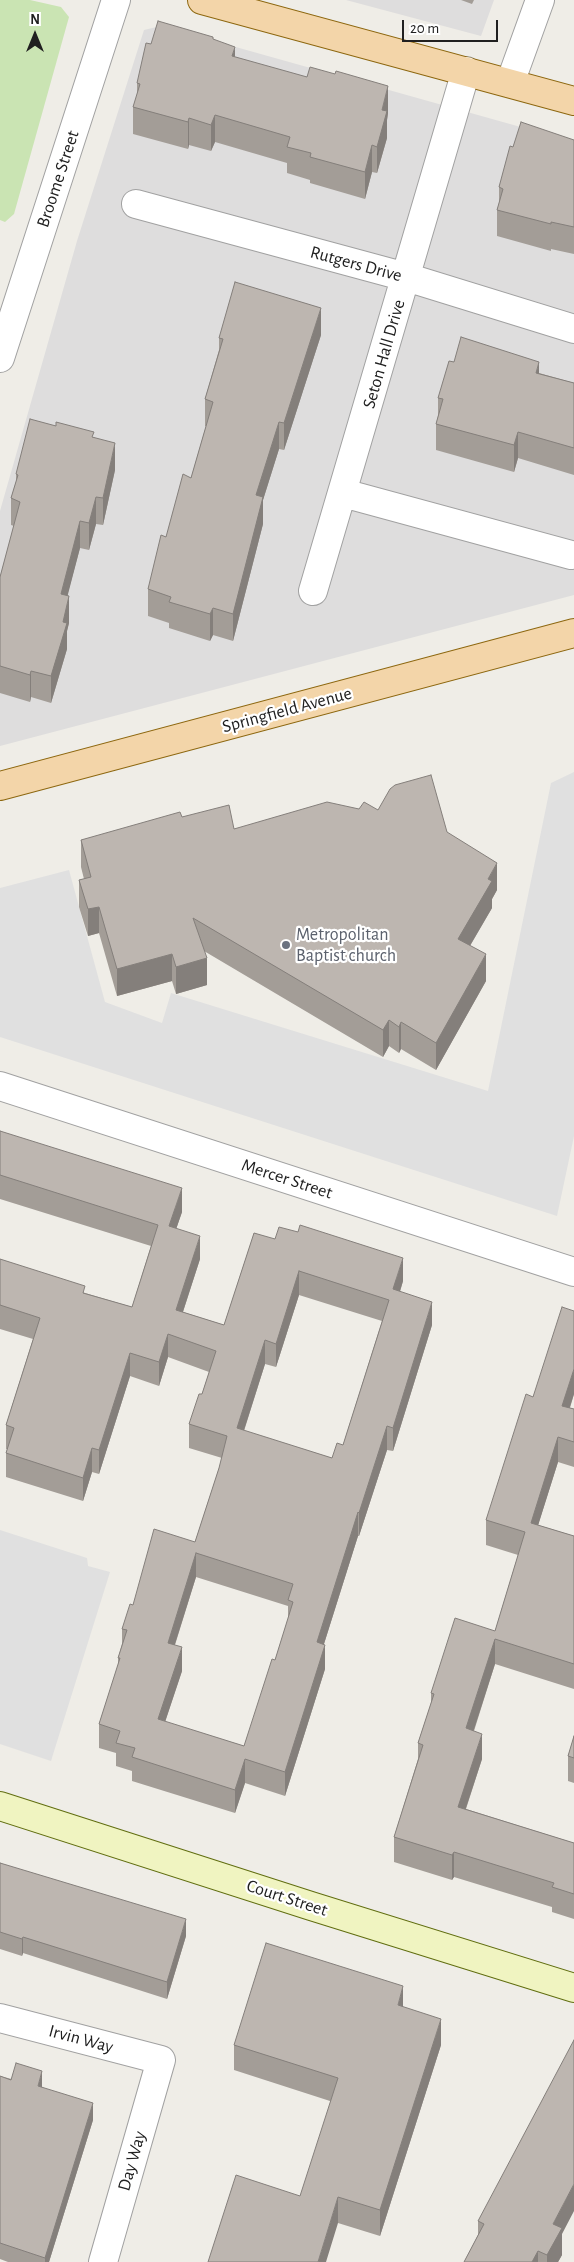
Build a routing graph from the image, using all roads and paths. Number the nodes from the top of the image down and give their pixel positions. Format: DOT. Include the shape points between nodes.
graph roads {
  1 [pos="116,0"];
  2 [pos="202,0"];
  3 [pos="540,0"];
  4 [pos="466,71"];
  5 [pos="510,83"];
  6 [pos="574,101"];
  7 [pos="136,204"];
  8 [pos="406,277"];
  9 [pos="574,329"];
  10 [pos="0,358"];
  11 [pos="343,493"];
  12 [pos="571,555"];
  13 [pos="313,591"];
  14 [pos="574,633"];
  15 [pos="0,786"];
  16 [pos="0,1086"];
  17 [pos="574,1272"];
  18 [pos="0,1806"];
  19 [pos="574,1988"];
  20 [pos="0,2018"];
  21 [pos="161,2060"];
  22 [pos="103,2262"];
  1 -- 10 [label="street, Broome Street"];
  2 -- 4 [label="main road"];
  3 -- 5 [label="street"];
  4 -- 5 [label="main road"];
  4 -- 8 [label="street, Seton Hall Drive"];
  5 -- 6 [label="main road"];
  7 -- 8 [label="street, Rutgers Drive"];
  8 -- 9 [label="street, Rutgers Drive"];
  8 -- 11 [label="street, Seton Hall Drive"];
  11 -- 12 [label="street"];
  11 -- 13 [label="street, Seton Hall Drive"];
  14 -- 15 [label="main road, Springfield Avenue"];
  16 -- 17 [label="street, Mercer Street"];
  18 -- 19 [label="street, Court Street"];
  20 -- 21 [label="street, Irvin Way"];
  21 -- 22 [label="street, Day Way"];
}
